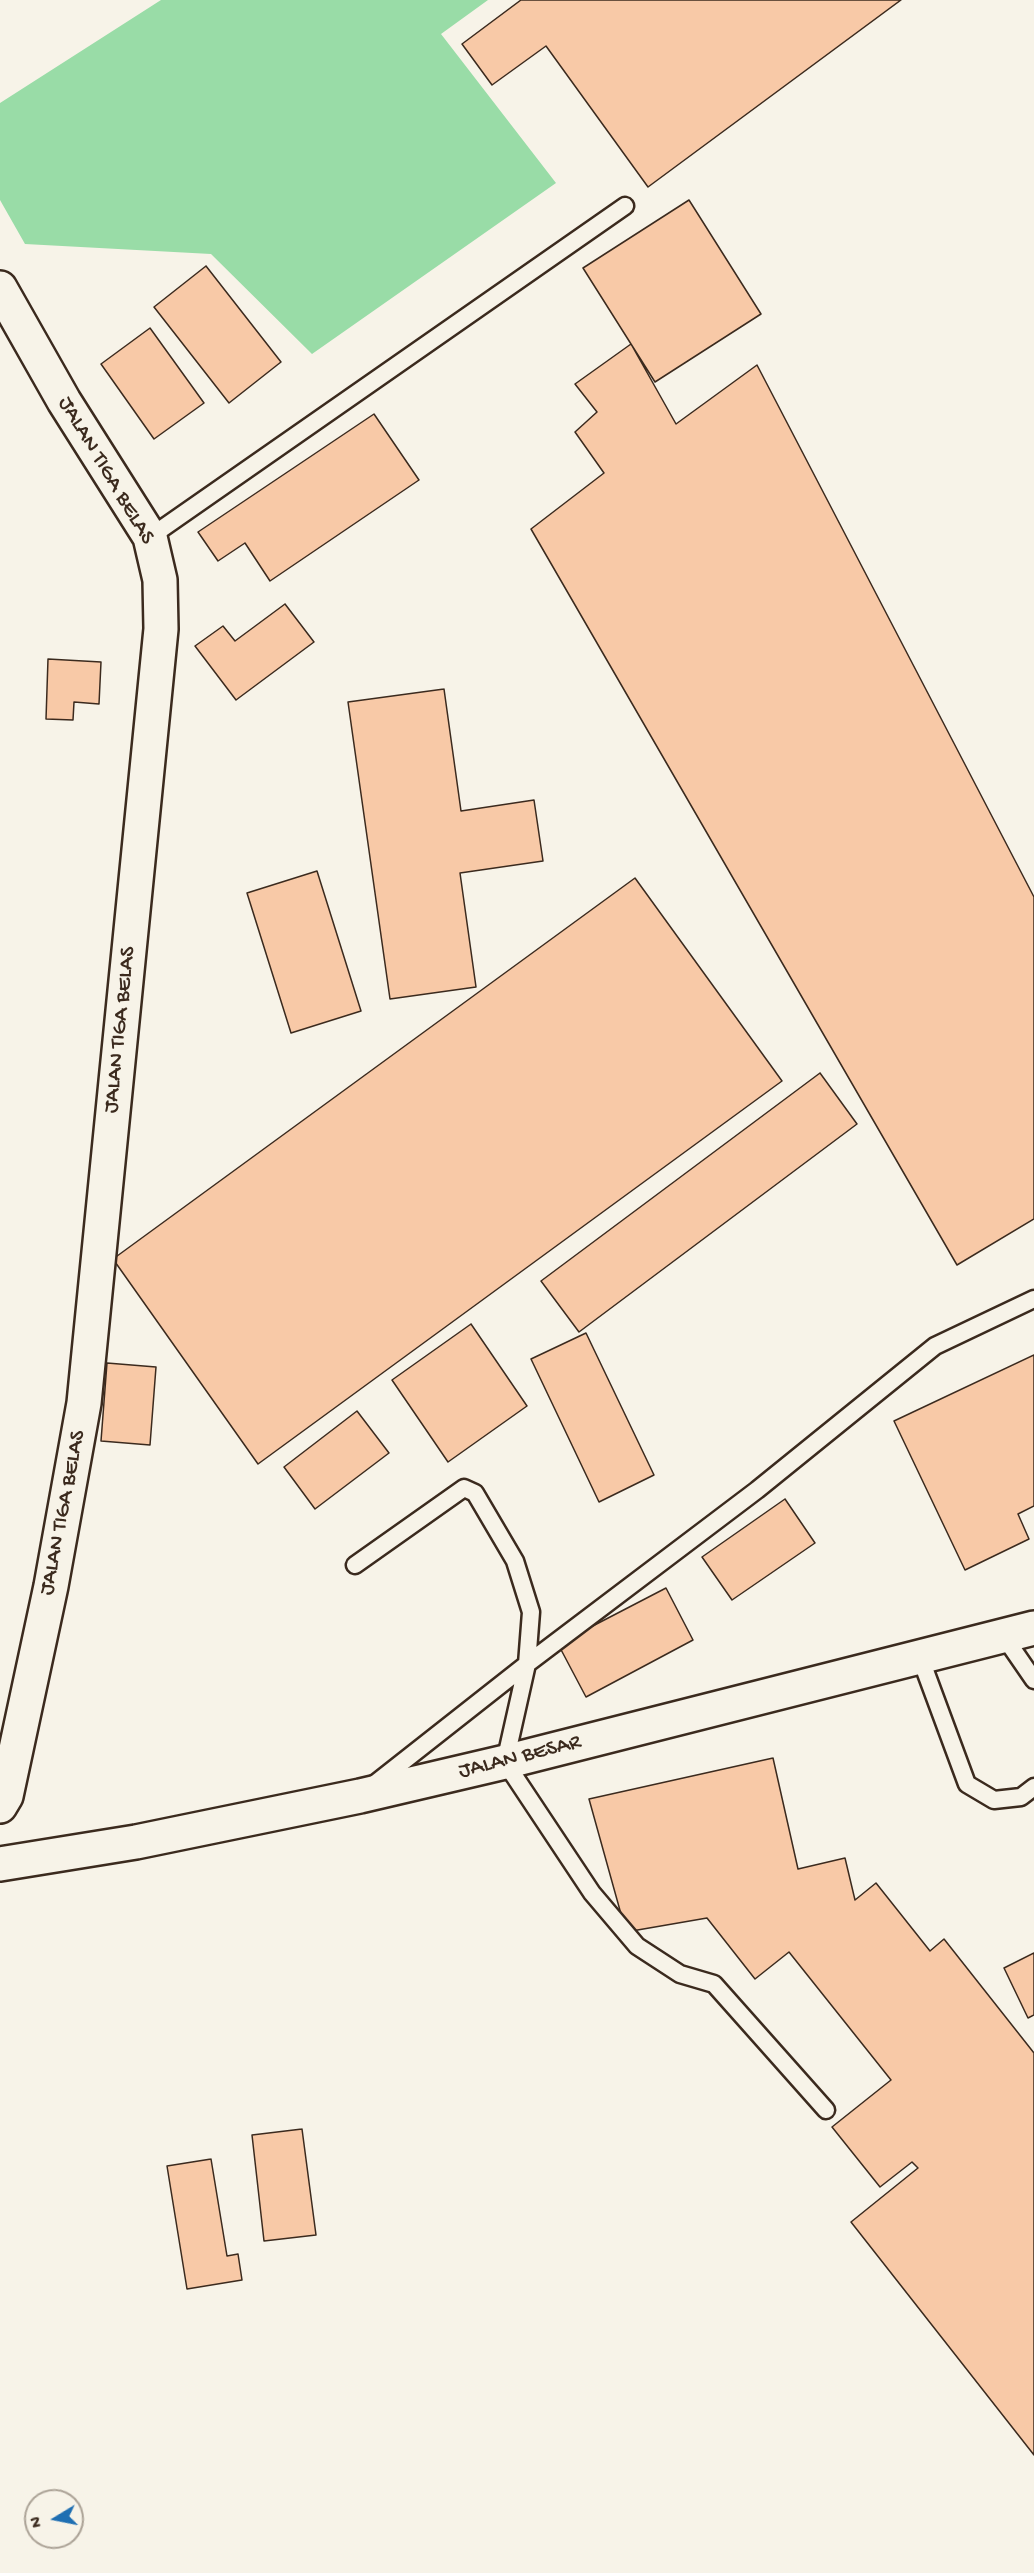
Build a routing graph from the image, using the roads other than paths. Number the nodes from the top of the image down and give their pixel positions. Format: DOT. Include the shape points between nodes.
graph roads {
  1 [pos="625,206"];
  2 [pos="0,288"];
  3 [pos="150,537"];
  4 [pos="1034,1299"];
  5 [pos="355,1565"];
  6 [pos="1018,1632"];
  7 [pos="920,1657"];
  8 [pos="527,1664"];
  9 [pos="1034,1680"];
  10 [pos="505,1762"];
  11 [pos="1034,1787"];
  12 [pos="360,1796"];
  13 [pos="0,1806"];
  14 [pos="0,1864"];
  15 [pos="826,2110"];
  1 -- 3 [label="lane"];
  2 -- 3 [label="street, JALAN TIGA BELAS"];
  3 -- 13 [label="street, JALAN TIGA BELAS" via="160,580 161,629 84,1404 51,1586 6,1796"];
  4 -- 8 [label="lane" via="935,1346 757,1490"];
  5 -- 8 [label="lane" via="464,1488 475,1493 515,1561 531,1612"];
  6 -- 7 [label="street, JALAN BESAR"];
  6 -- 9 [label="lane"];
  7 -- 10 [label="street, JALAN BESAR"];
  7 -- 11 [label="lane" via="967,1784 994,1800 1021,1797"];
  8 -- 10 [label="lane"];
  8 -- 12 [label="lane"];
  10 -- 12 [label="street, JALAN BESAR"];
  10 -- 15 [label="lane" via="592,1893 637,1946 680,1974 714,1984"];
  12 -- 14 [label="street, JALAN BESAR" via="136,1842"];
}
